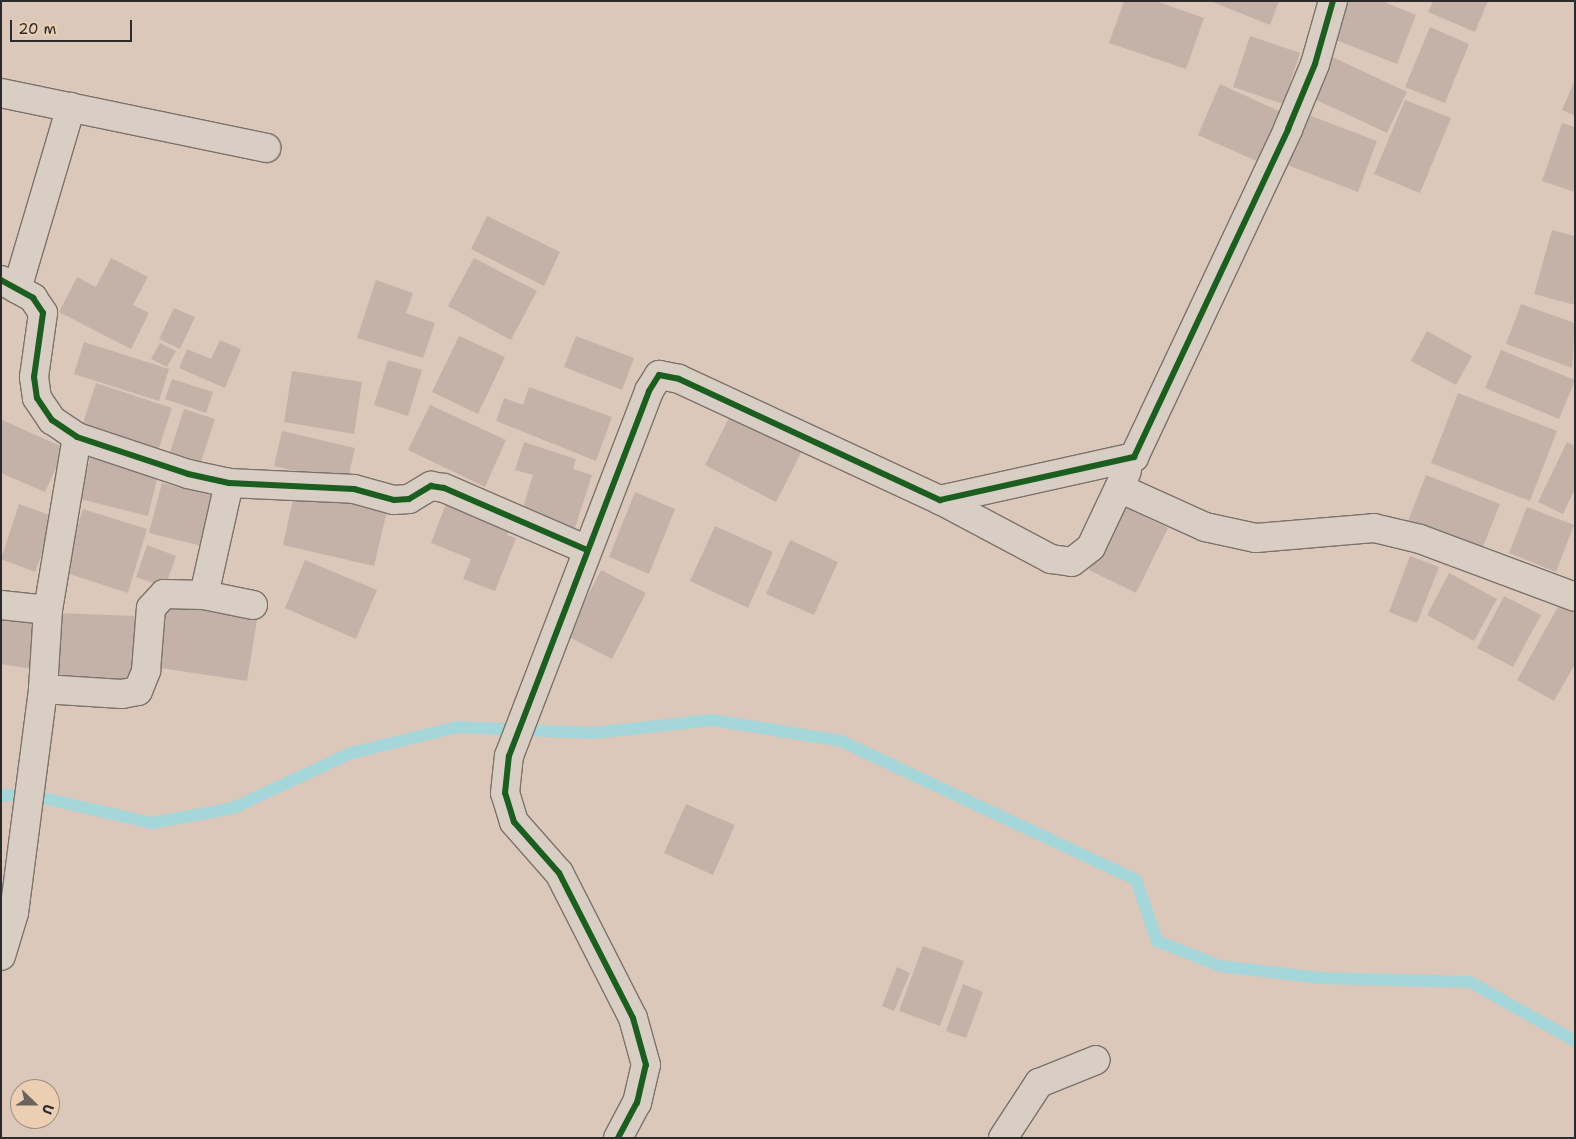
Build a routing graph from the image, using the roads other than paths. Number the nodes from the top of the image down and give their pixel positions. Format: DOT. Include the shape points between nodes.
graph roads {
  1 [pos="1333,1"];
  2 [pos="1,93"];
  3 [pos="71,107"];
  4 [pos="266,148"];
  5 [pos="9,284"];
  6 [pos="77,437"];
  7 [pos="1134,457"];
  8 [pos="228,483"];
  9 [pos="1119,488"];
  10 [pos="940,500"];
  11 [pos="587,550"];
  12 [pos="204,595"];
  13 [pos="1575,597"];
  14 [pos="1,605"];
  15 [pos="254,605"];
  16 [pos="48,610"];
  17 [pos="43,689"];
  18 [pos="1,956"];
  19 [pos="1096,1060"];
  20 [pos="618,1138"];
  21 [pos="1003,1138"];
  1 -- 7 [label="street" via="1315,64 1288,129"];
  2 -- 3 [label="street"];
  3 -- 4 [label="street"];
  3 -- 5 [label="street"];
  5 -- 6 [label="street" via="33,298 43,312 34,377 37,398 52,420"];
  6 -- 8 [label="street" via="188,474"];
  6 -- 16 [label="street"];
  7 -- 9 [label="street"];
  7 -- 10 [label="street"];
  8 -- 11 [label="street" via="354,489 394,500 409,499 430,486 444,488"];
  8 -- 12 [label="street"];
  9 -- 10 [label="street" via="1091,547 1084,556 1062,563"];
  9 -- 13 [label="street" via="1205,527 1256,538 1374,528 1420,539"];
  10 -- 11 [label="street" via="679,379 660,375 649,392"];
  11 -- 20 [label="street" via="509,756 504,793 514,822 559,873 633,1018 646,1065 637,1103"];
  12 -- 15 [label="street"];
  12 -- 17 [label="street" via="164,594 151,608 146,671 138,691 122,694"];
  14 -- 16 [label="street"];
  16 -- 17 [label="street"];
  17 -- 18 [label="street" via="34,781 14,913"];
  19 -- 21 [label="street" via="1039,1083"];
}
